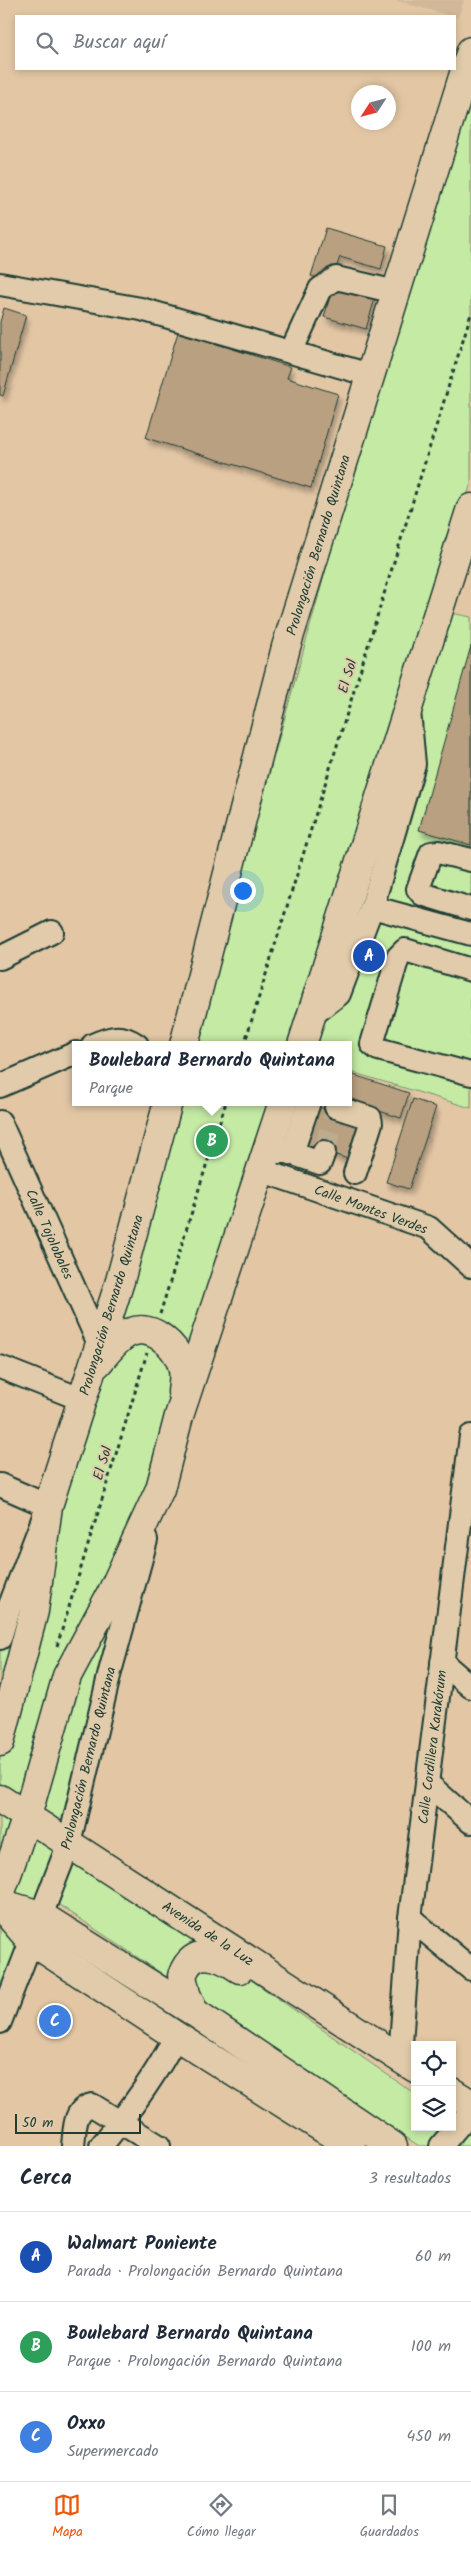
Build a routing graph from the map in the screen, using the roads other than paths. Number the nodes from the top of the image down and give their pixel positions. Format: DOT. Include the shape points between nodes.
graph roads {
  1 [pos="471,51"];
  2 [pos="0,284"];
  3 [pos="396,292"];
  4 [pos="290,352"];
  5 [pos="370,375"];
  6 [pos="471,508"];
  7 [pos="409,706"];
  8 [pos="471,860"];
  9 [pos="372,908"];
  10 [pos="471,909"];
  11 [pos="52,932"];
  12 [pos="471,934"];
  13 [pos="0,958"];
  14 [pos="471,970"];
  15 [pos="311,1016"];
  16 [pos="102,1041"];
  17 [pos="131,1041"];
  18 [pos="185,1041"];
  19 [pos="303,1041"];
  20 [pos="72,1055"];
  21 [pos="471,1074"];
  22 [pos="0,1086"];
  23 [pos="167,1106"];
  24 [pos="281,1106"];
  25 [pos="306,1106"];
  26 [pos="332,1107"];
  27 [pos="0,1122"];
  28 [pos="273,1158"];
  29 [pos="355,1173"];
  30 [pos="349,1199"];
  31 [pos="471,1266"];
  32 [pos="97,1356"];
  33 [pos="0,1367"];
  34 [pos="83,1400"];
  35 [pos="179,1416"];
  36 [pos="471,1436"];
  37 [pos="0,1485"];
  38 [pos="160,1490"];
  39 [pos="48,1506"];
  40 [pos="465,1538"];
  41 [pos="4,1606"];
  42 [pos="0,1638"];
  43 [pos="442,1662"];
  44 [pos="471,1686"];
  45 [pos="0,1742"];
  46 [pos="427,1784"];
  47 [pos="0,1799"];
  48 [pos="27,1816"];
  49 [pos="471,1822"];
  50 [pos="69,1843"];
  51 [pos="0,1895"];
  52 [pos="0,1904"];
  53 [pos="40,1914"];
  54 [pos="410,1918"];
  55 [pos="30,1940"];
  56 [pos="471,1969"];
  57 [pos="194,2012"];
  58 [pos="0,2022"];
  59 [pos="362,2033"];
  60 [pos="176,2036"];
  61 [pos="408,2063"];
  62 [pos="456,2095"];
  63 [pos="471,2104"];
  64 [pos="471,2111"];
  65 [pos="122,2122"];
  66 [pos="73,2146"];
  67 [pos="101,2146"];
  68 [pos="159,2146"];
  69 [pos="351,2146"];
  70 [pos="393,2146"];
  71 [pos="441,2146"];
  1 -- 3 [label="main road, Prolongación Bernardo Quintana"];
  2 -- 4 [label="street" via="141,309"];
  3 -- 4 [label="street" via="336,278 327,282 320,289"];
  3 -- 5 [label="main road, Prolongación Bernardo Quintana"];
  4 -- 5 [label="street"];
  5 -- 18 [label="main road, Prolongación Bernardo Quintana" via="286,647"];
  6 -- 7 [label="main road"];
  7 -- 9 [label="street" via="414,764"];
  7 -- 15 [label="main road"];
  8 -- 10 [label="street" via="431,853 418,889 422,894"];
  9 -- 12 [label="street"];
  9 -- 15 [label="street" via="339,994"];
  11 -- 13 [label="street"];
  14 -- 21 [label="street" via="405,950 401,952 372,1045"];
  15 -- 19 [label="main road"];
  16 -- 17 [label="street" via="112,1036"];
  20 -- 22 [label="street"];
  23 -- 32 [label="main road, Prolongación Bernardo Quintana"];
  24 -- 28 [label="main road, Prolongación Bernardo Quintana"];
  25 -- 28 [label="street"];
  26 -- 29 [label="street" via="370,1118"];
  27 -- 32 [label="street, Calle Tojolobales"];
  28 -- 29 [label="street" via="322,1157"];
  28 -- 30 [label="street, Calle Montes Verdes"];
  28 -- 35 [label="main road, Prolongación Bernardo Quintana"];
  29 -- 30 [label="street"];
  30 -- 31 [label="street, Calle Montes Verdes" via="429,1228"];
  32 -- 34 [label="main road, Prolongación Bernardo Quintana"];
  32 -- 35 [label="main road" via="124,1336 138,1331 154,1332 175,1351 182,1365 184,1374"];
  33 -- 34 [label="street"];
  34 -- 39 [label="main road, Prolongación Bernardo Quintana"];
  35 -- 38 [label="main road, Prolongación Bernardo Quintana"];
  36 -- 40 [label="street, Calle Cordillera Karakórum"];
  37 -- 39 [label="street"];
  38 -- 48 [label="main road, Prolongación Bernardo Quintana" via="112,1592 67,1676"];
  38 -- 50 [label="street, Prolongación Bernardo Quintana" via="110,1672"];
  39 -- 41 [label="street, Prolongación Bernardo Quintana"];
  39 -- 45 [label="main road, Prolongación Bernardo Quintana" via="34,1611"];
  40 -- 43 [label="street, Calle Cordillera Karakórum"];
  41 -- 42 [label="street, Prolongación Bernardo Quintana"];
  43 -- 44 [label="street"];
  43 -- 46 [label="street, Calle Cordillera Karakórum"];
  46 -- 49 [label="street"];
  46 -- 54 [label="street, Calle Cordillera Karakórum"];
  47 -- 48 [label="main road, Avenida de la Luz"];
  48 -- 50 [label="main road, Avenida de la Luz"];
  48 -- 51 [label="main road, Prolongación Bernardo Quintana"];
  50 -- 53 [label="street, Prolongación Bernardo Quintana"];
  50 -- 59 [label="main road, Avenida de la Luz"];
  52 -- 53 [label="main road"];
  52 -- 55 [label="main road"];
  53 -- 55 [label="street, Prolongación Bernardo Quintana"];
  53 -- 57 [label="main road"];
  54 -- 56 [label="street"];
  54 -- 61 [label="street, Calle Cordillera Karakórum"];
  55 -- 58 [label="street, Prolongación Bernardo Quintana"];
  55 -- 60 [label="main road"];
  57 -- 59 [label="main road" via="182,1976 196,1958 215,1955 324,2023"];
  57 -- 70 [label="main road"];
  59 -- 61 [label="main road, Avenida de la Luz"];
  60 -- 65 [label="street"];
  60 -- 69 [label="main road"];
  62 -- 63 [label="main road"];
  64 -- 71 [label="street"];
  65 -- 66 [label="street" via="92,2105 84,2107 77,2116"];
  65 -- 67 [label="street"];
  65 -- 68 [label="street"];
}
